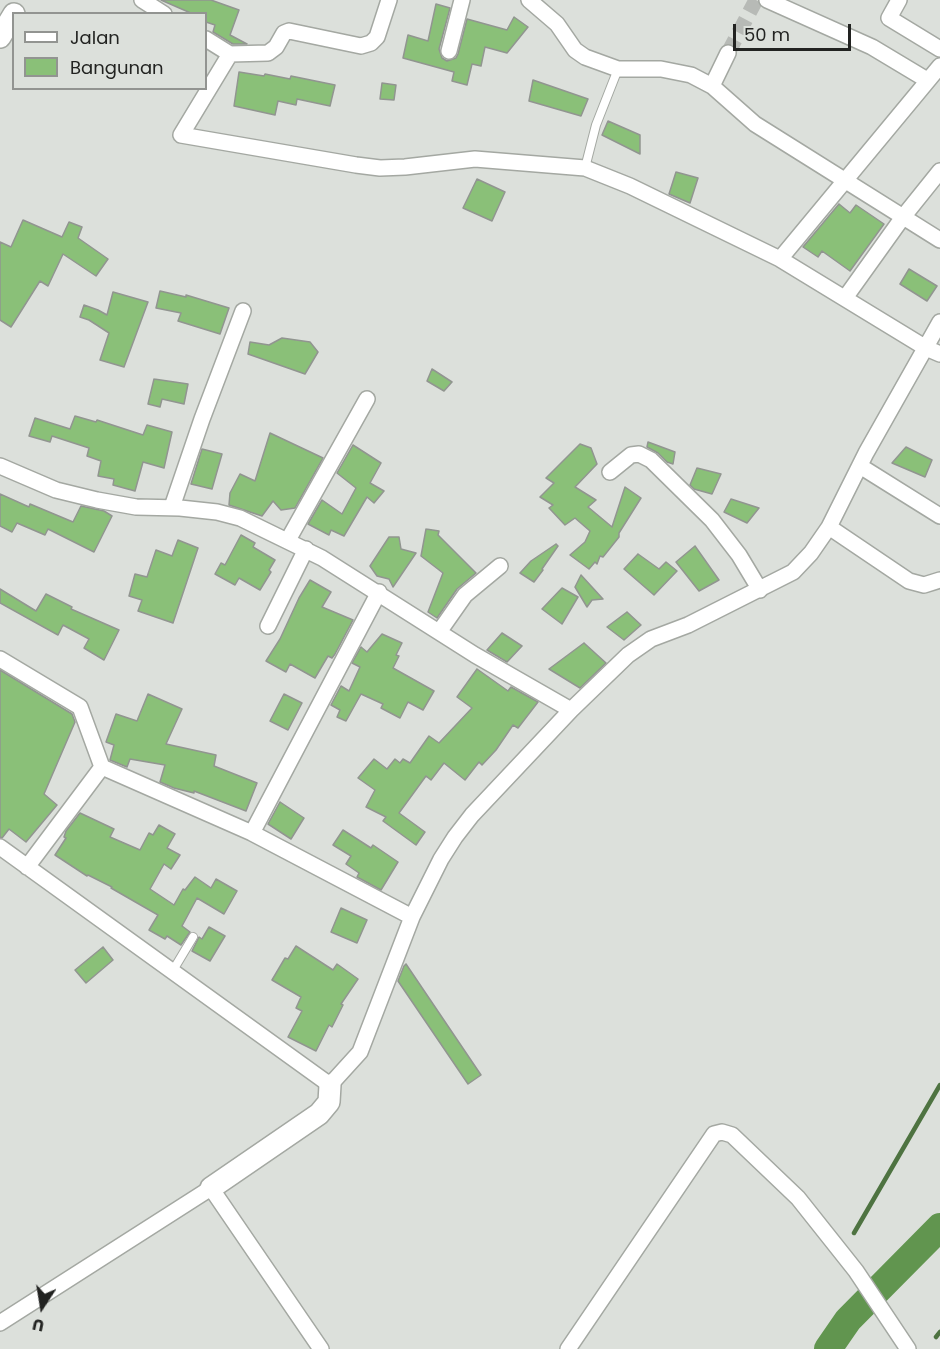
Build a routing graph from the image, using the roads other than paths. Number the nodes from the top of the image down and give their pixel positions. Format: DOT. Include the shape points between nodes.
graph roads {
  1 [pos="142,0"];
  2 [pos="389,0"];
  3 [pos="462,0"];
  4 [pos="529,0"];
  5 [pos="766,0"];
  6 [pos="899,0"];
  7 [pos="161,12"];
  8 [pos="12,17"];
  9 [pos="0,37"];
  10 [pos="207,40"];
  11 [pos="940,49"];
  12 [pos="449,51"];
  13 [pos="728,53"];
  14 [pos="230,54"];
  15 [pos="940,66"];
  16 [pos="618,69"];
  17 [pos="927,80"];
  18 [pos="712,86"];
  19 [pos="585,168"];
  20 [pos="940,171"];
  21 [pos="845,180"];
  22 [pos="903,217"];
  23 [pos="940,240"];
  24 [pos="780,259"];
  25 [pos="844,298"];
  26 [pos="243,311"];
  27 [pos="940,322"];
  28 [pos="933,351"];
  29 [pos="367,399"];
  30 [pos="0,466"];
  31 [pos="860,466"];
  32 [pos="610,472"];
  33 [pos="172,507"];
  34 [pos="940,516"];
  35 [pos="829,527"];
  36 [pos="288,540"];
  37 [pos="306,549"];
  38 [pos="500,566"];
  39 [pos="940,580"];
  40 [pos="760,590"];
  41 [pos="379,592"];
  42 [pos="268,626"];
  43 [pos="439,632"];
  44 [pos="0,659"];
  45 [pos="571,710"];
  46 [pos="102,767"];
  47 [pos="252,833"];
  48 [pos="0,847"];
  49 [pos="27,867"];
  50 [pos="412,917"];
  51 [pos="193,937"];
  52 [pos="172,972"];
  53 [pos="330,1086"];
  54 [pos="211,1188"];
  55 [pos="0,1323"];
  56 [pos="321,1349"];
  57 [pos="568,1349"];
  58 [pos="908,1349"];
  1 -- 7 [label="street"];
  2 -- 14 [label="street" via="377,37 371,43 361,46 289,31 268,53"];
  3 -- 12 [label="street"];
  4 -- 16 [label="street" via="557,24 575,50"];
  5 -- 17 [label="street" via="872,47"];
  6 -- 11 [label="street" via="889,18"];
  8 -- 9 [label="street"];
  10 -- 14 [label="street"];
  13 -- 18 [label="street"];
  14 -- 19 [label="street" via="181,135 380,168 475,159"];
  15 -- 17 [label="street"];
  16 -- 18 [label="street" via="676,71"];
  16 -- 19 [label="lane" via="596,125"];
  17 -- 21 [label="street"];
  18 -- 21 [label="street" via="755,124"];
  19 -- 24 [label="street"];
  20 -- 22 [label="street"];
  21 -- 22 [label="street"];
  21 -- 24 [label="street"];
  22 -- 23 [label="street"];
  22 -- 25 [label="street"];
  24 -- 25 [label="street"];
  25 -- 28 [label="street"];
  26 -- 33 [label="street"];
  27 -- 28 [label="street"];
  28 -- 31 [label="street"];
  29 -- 36 [label="street"];
  30 -- 33 [label="street" via="56,490 136,507"];
  31 -- 34 [label="street"];
  31 -- 35 [label="street"];
  32 -- 40 [label="street" via="631,455 651,460 712,520"];
  33 -- 36 [label="street" via="240,518"];
  35 -- 39 [label="street" via="909,581 924,585"];
  35 -- 40 [label="street" via="794,572"];
  36 -- 37 [label="street"];
  37 -- 41 [label="street"];
  37 -- 42 [label="street"];
  38 -- 43 [label="street" via="465,595"];
  40 -- 45 [label="street" via="651,639"];
  41 -- 43 [label="street"];
  41 -- 47 [label="street"];
  43 -- 45 [label="street"];
  44 -- 46 [label="street" via="80,707"];
  45 -- 50 [label="street" via="454,837"];
  46 -- 47 [label="street"];
  46 -- 49 [label="street"];
  47 -- 50 [label="street"];
  48 -- 49 [label="street"];
  49 -- 52 [label="street"];
  50 -- 53 [label="street" via="360,1052"];
  51 -- 52 [label="lane"];
  52 -- 53 [label="street"];
  53 -- 54 [label="street" via="329,1102 319,1114"];
  54 -- 55 [label="street"];
  54 -- 56 [label="street"];
  57 -- 58 [label="street" via="714,1134 722,1132 732,1135 798,1198 856,1271"];
}
